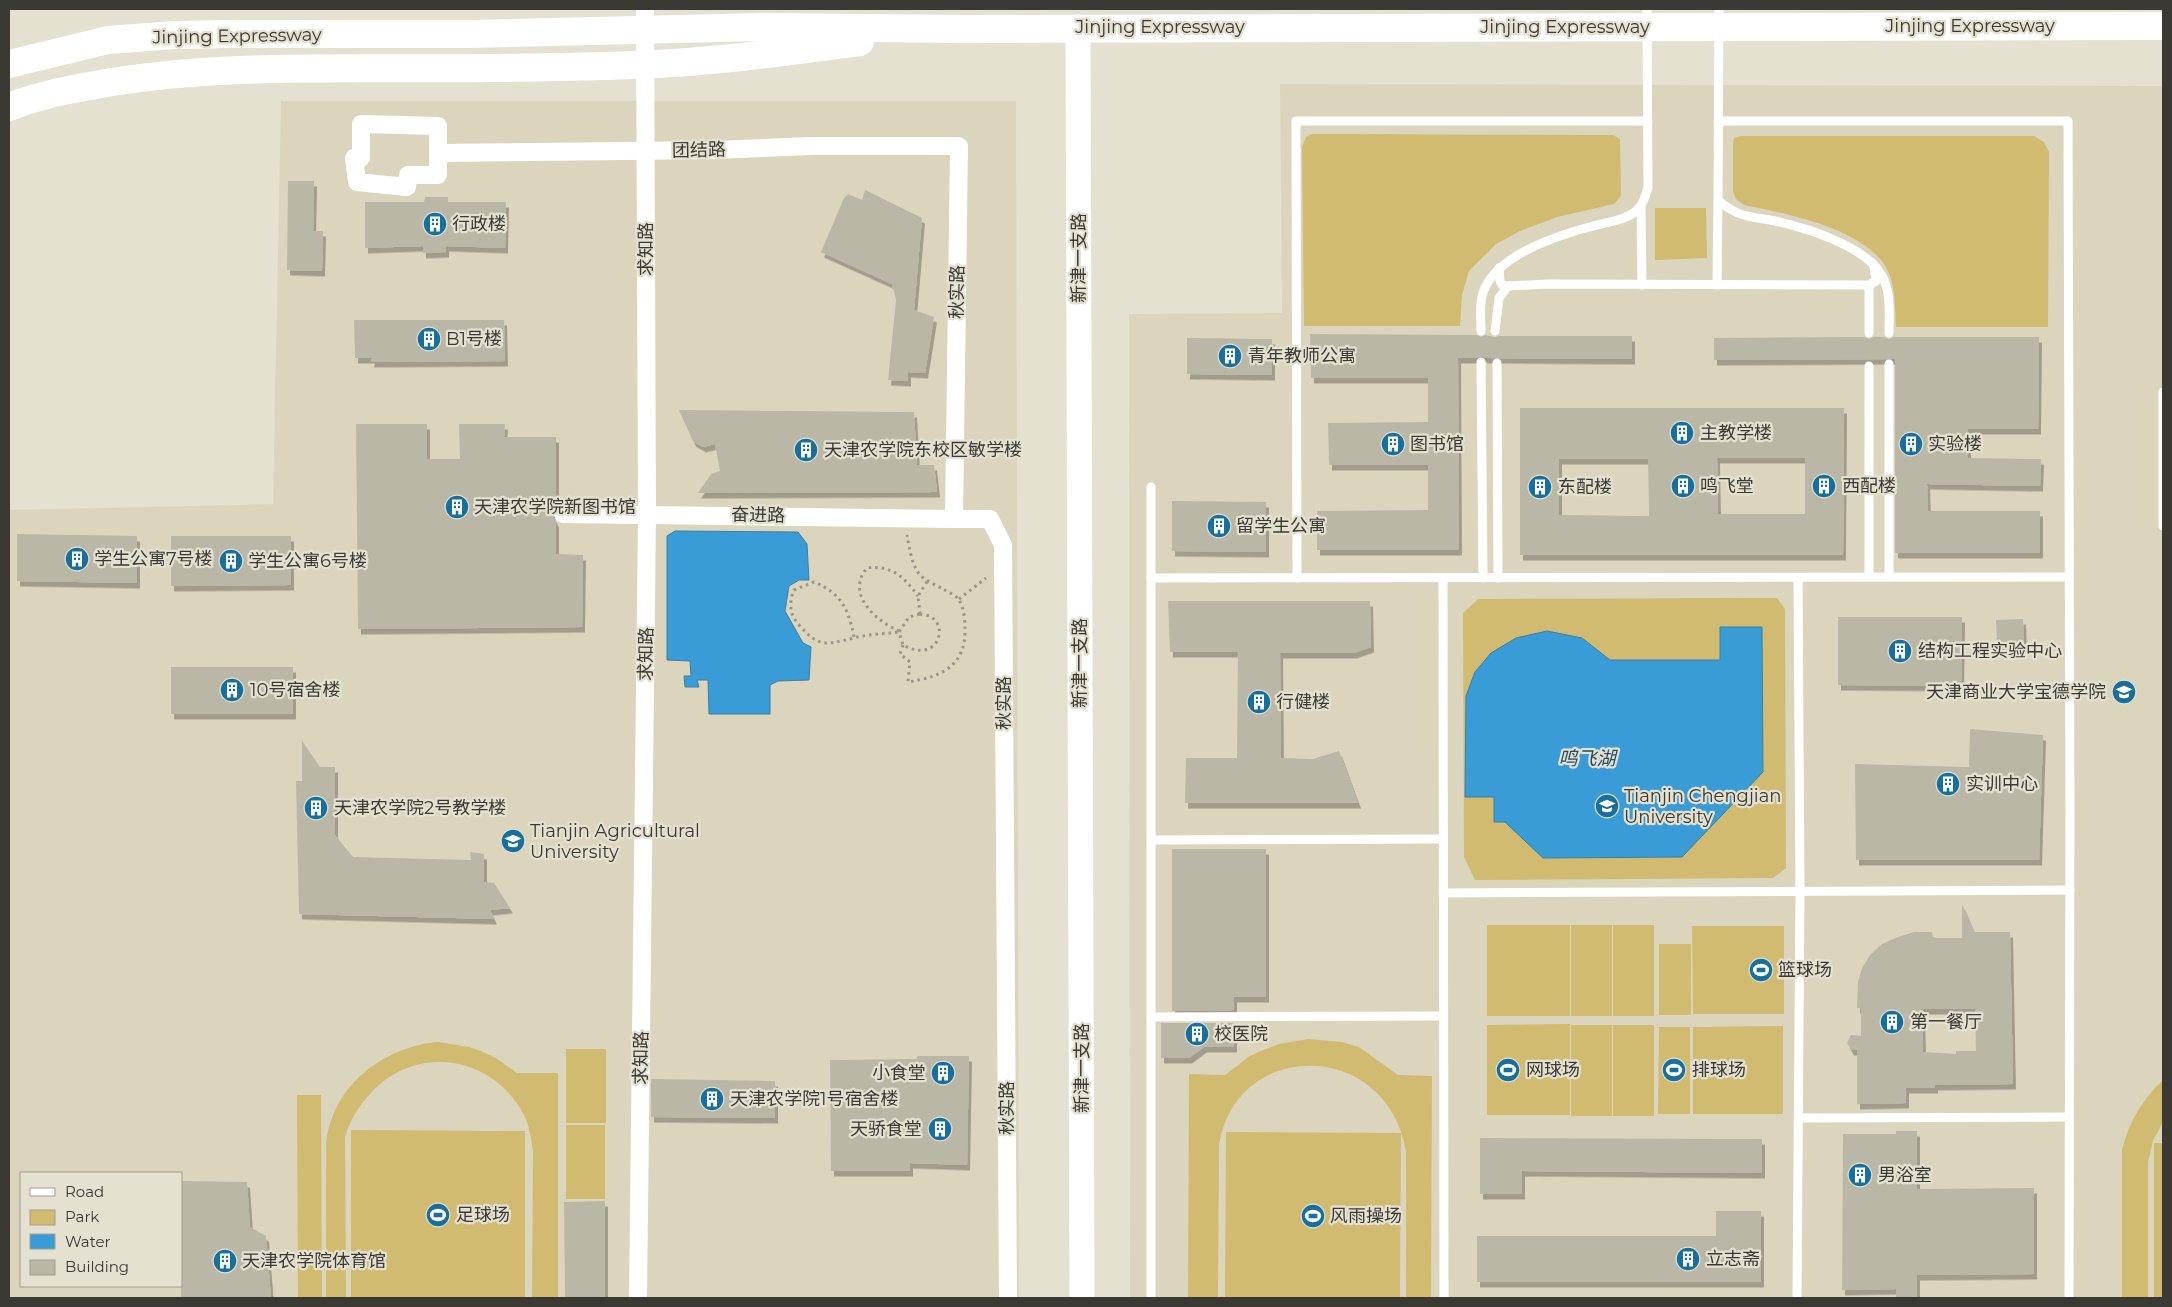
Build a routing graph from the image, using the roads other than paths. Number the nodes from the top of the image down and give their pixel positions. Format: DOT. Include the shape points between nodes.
graph roads {
  1 [pos="1612,18"];
  2 [pos="1647,18"];
  3 [pos="1719,18"];
  4 [pos="645,20"];
  5 [pos="2163,26"];
  6 [pos="1078,27"];
  7 [pos="966,29"];
  8 [pos="469,34"];
  9 [pos="9,64"];
  10 [pos="644,64"];
  11 [pos="9,107"];
  12 [pos="1648,122"];
  13 [pos="1718,122"];
  14 [pos="959,146"];
  15 [pos="645,151"];
  16 [pos="438,153"];
  17 [pos="1718,200"];
  18 [pos="1641,206"];
  19 [pos="1873,265"];
  20 [pos="1499,268"];
  21 [pos="1642,284"];
  22 [pos="1717,284"];
  23 [pos="1869,284"];
  24 [pos="1508,286"];
  25 [pos="1481,330"];
  26 [pos="1495,331"];
  27 [pos="1869,333"];
  28 [pos="1889,333"];
  29 [pos="1481,362"];
  30 [pos="1496,363"];
  31 [pos="1889,364"];
  32 [pos="1869,366"];
  33 [pos="2163,392"];
  34 [pos="1151,487"];
  35 [pos="647,513"];
  36 [pos="563,514"];
  37 [pos="954,519"];
  38 [pos="2163,526"];
  39 [pos="2069,577"];
  40 [pos="1151,578"];
  41 [pos="1297,578"];
  42 [pos="1443,578"];
  43 [pos="1483,578"];
  44 [pos="1498,578"];
  45 [pos="1798,578"];
  46 [pos="1869,578"];
  47 [pos="1889,578"];
  48 [pos="1443,839"];
  49 [pos="1151,840"];
  50 [pos="2070,890"];
  51 [pos="1800,892"];
  52 [pos="1443,893"];
  53 [pos="1444,1016"];
  54 [pos="1151,1017"];
  55 [pos="2069,1117"];
  56 [pos="1799,1118"];
  57 [pos="638,1298"];
  58 [pos="1008,1298"];
  59 [pos="1082,1298"];
  60 [pos="1151,1298"];
  61 [pos="1444,1298"];
  62 [pos="1797,1298"];
  63 [pos="2069,1298"];
  1 -- 2 [label="highway, Jinjing Expressway"];
  1 -- 6 [label="highway, Jinjing Expressway"];
  2 -- 3 [label="highway, Jinjing Expressway"];
  2 -- 12 [label="lane"];
  3 -- 5 [label="highway, Jinjing Expressway"];
  3 -- 13 [label="lane"];
  4 -- 7 [label="highway" via="763,27"];
  4 -- 8 [label="highway"];
  4 -- 10 [label="street, 求知路"];
  6 -- 7 [label="highway, Jinjing Expressway"];
  6 -- 59 [label="street, 新津一支路"];
  7 -- 10 [label="highway" via="720,59"];
  8 -- 9 [label="highway, Jinjing Expressway" via="175,35 108,40"];
  8 -- 10 [label="highway"];
  10 -- 11 [label="highway" via="185,73 68,90"];
  10 -- 15 [label="street, 求知路"];
  12 -- 18 [label="lane" via="1648,188"];
  12 -- 41 [label="lane" via="1296,122"];
  13 -- 17 [label="lane"];
  13 -- 39 [label="lane" via="2068,122"];
  14 -- 15 [label="street, 团结路"];
  14 -- 37 [label="street, 秋实路"];
  15 -- 16 [label="street, 团结路"];
  15 -- 35 [label="street, 求知路"];
  16 -- 16 [label="street" via="438,126 360,124 361,158 354,158 357,182 407,187 408,175 438,175"];
  17 -- 19 [label="lane" via="1736,214 1798,227 1835,240"];
  17 -- 22 [label="lane"];
  18 -- 20 [label="lane" via="1616,220 1540,244"];
  18 -- 21 [label="lane"];
  19 -- 23 [label="lane" via="1876,281"];
  19 -- 28 [label="lane" via="1887,289"];
  20 -- 24 [label="lane" via="1500,281"];
  20 -- 25 [label="lane" via="1482,294"];
  21 -- 22 [label="lane"];
  21 -- 24 [label="lane"];
  22 -- 23 [label="lane"];
  23 -- 27 [label="lane"];
  24 -- 26 [label="lane" via="1499,298"];
  29 -- 43 [label="lane"];
  30 -- 44 [label="lane"];
  31 -- 47 [label="lane"];
  32 -- 46 [label="lane"];
  33 -- 38 [label="lane"];
  34 -- 40 [label="lane"];
  35 -- 36 [label="street, 奋进路"];
  35 -- 37 [label="street, 奋进路"];
  35 -- 57 [label="street, 求知路"];
  37 -- 58 [label="street, 秋实路" via="990,519 1003,545"];
  39 -- 47 [label="lane"];
  39 -- 50 [label="lane"];
  40 -- 41 [label="lane"];
  40 -- 49 [label="lane"];
  41 -- 42 [label="lane"];
  42 -- 43 [label="lane"];
  42 -- 48 [label="lane"];
  43 -- 44 [label="lane"];
  44 -- 45 [label="lane"];
  45 -- 46 [label="lane"];
  45 -- 51 [label="lane"];
  46 -- 47 [label="lane"];
  48 -- 49 [label="lane"];
  48 -- 52 [label="lane"];
  49 -- 54 [label="lane"];
  50 -- 51 [label="lane"];
  50 -- 55 [label="lane"];
  51 -- 52 [label="lane"];
  51 -- 56 [label="lane"];
  52 -- 53 [label="lane"];
  53 -- 54 [label="lane"];
  53 -- 61 [label="lane"];
  54 -- 60 [label="lane"];
  55 -- 56 [label="lane"];
  55 -- 63 [label="lane"];
  56 -- 62 [label="lane"];
}
